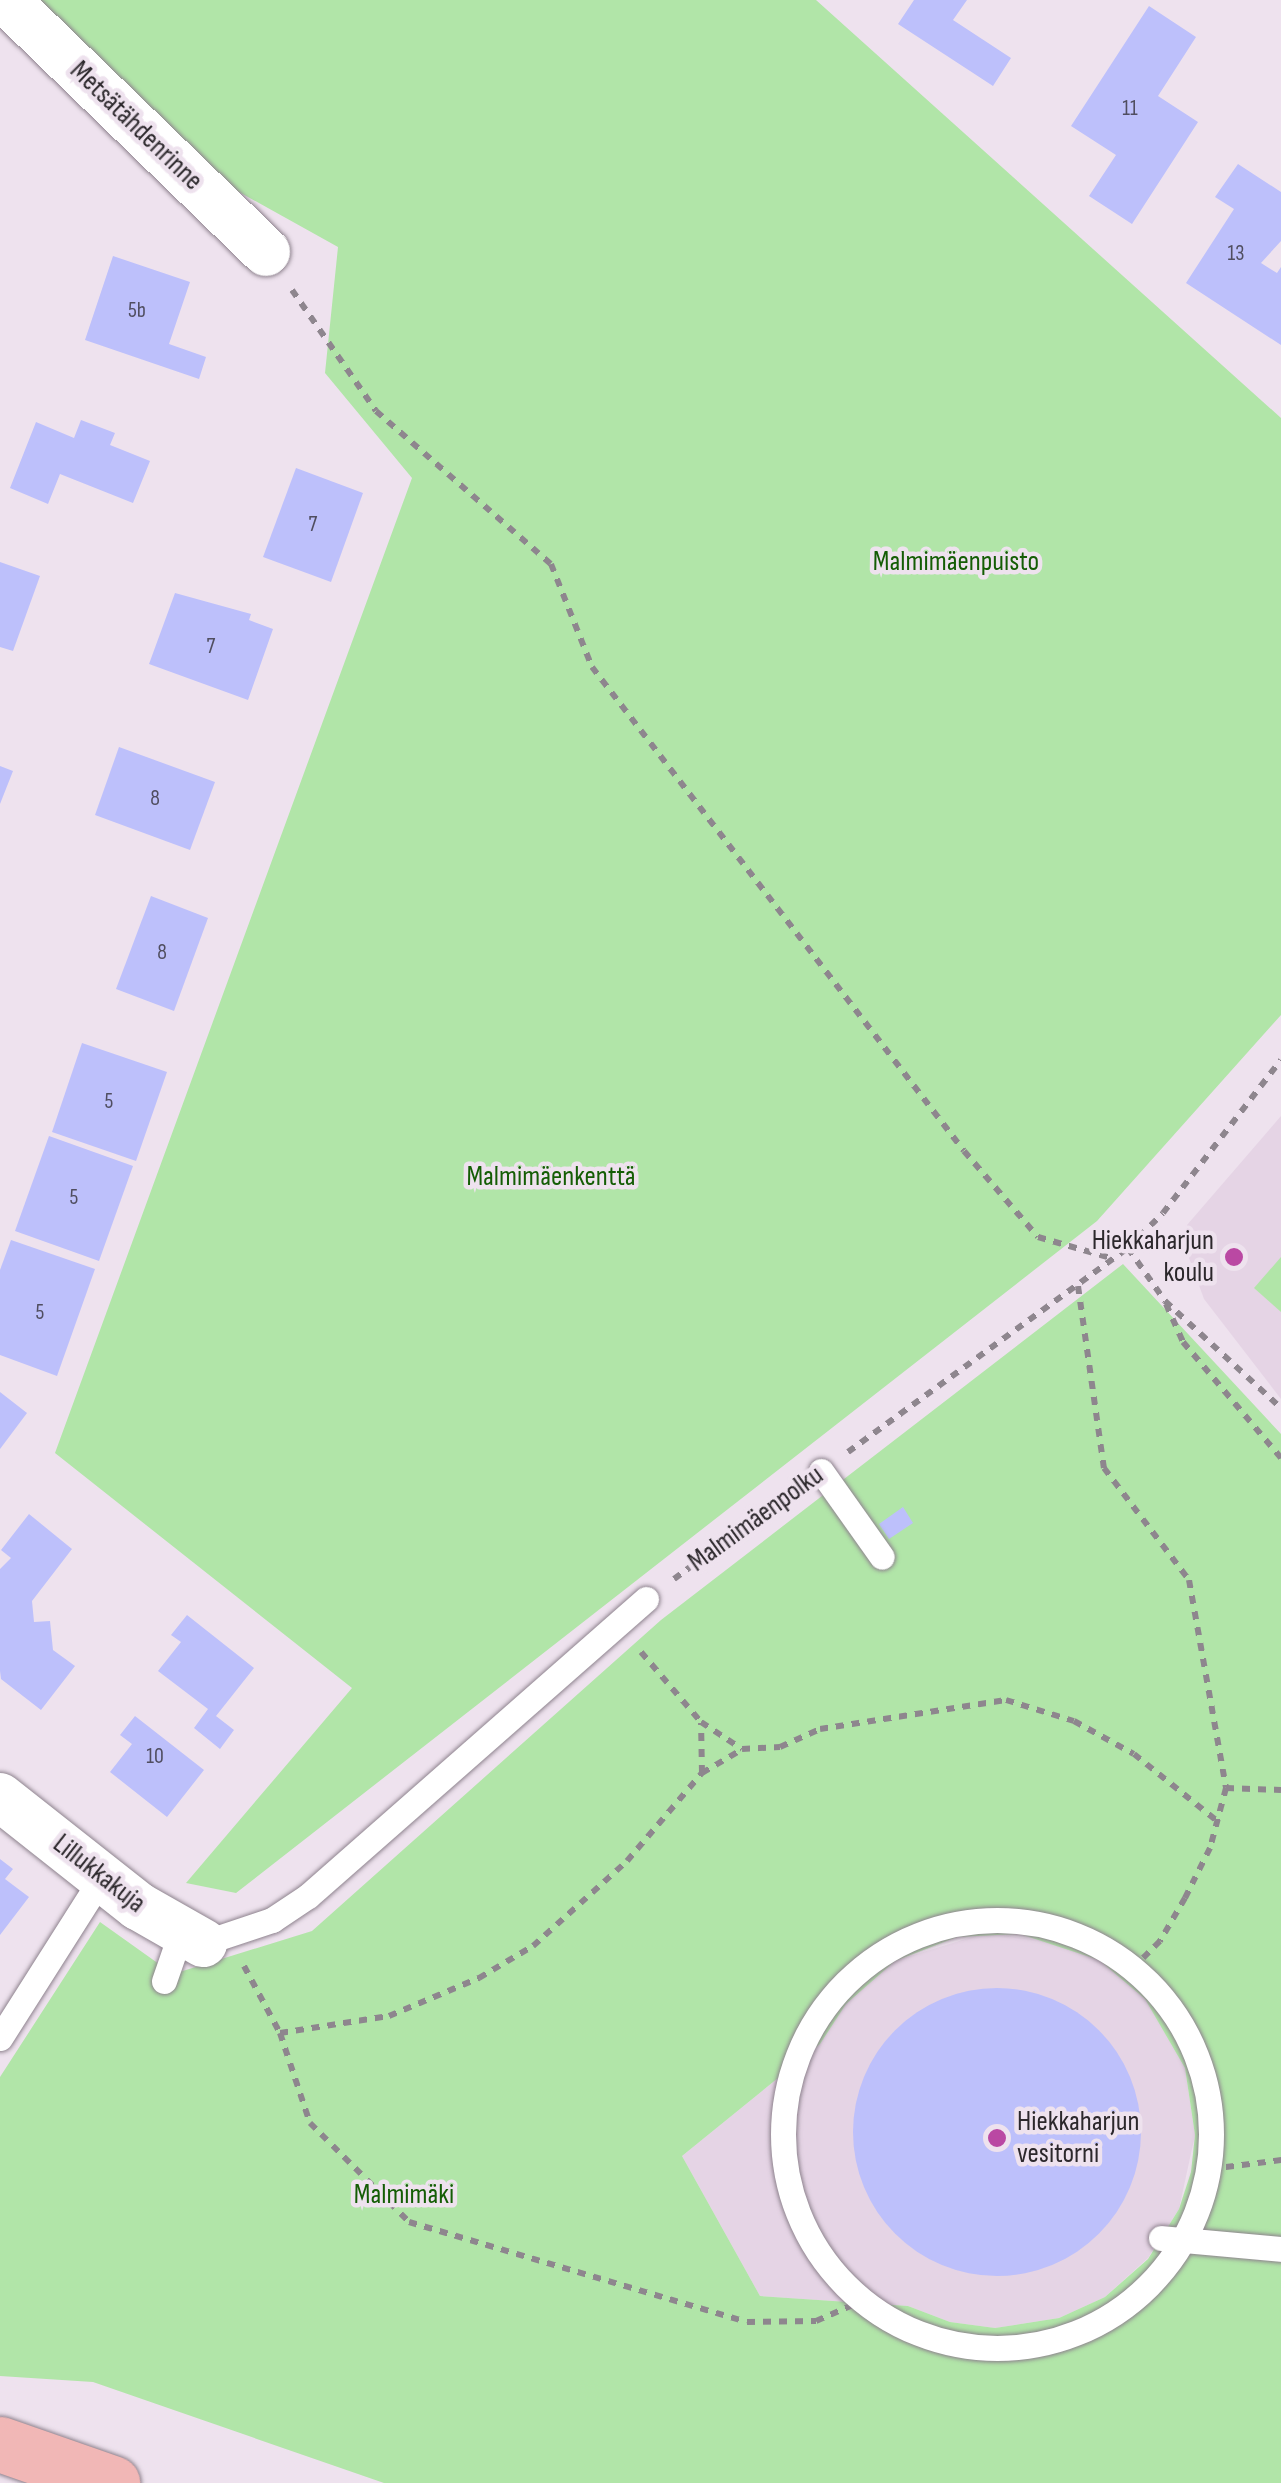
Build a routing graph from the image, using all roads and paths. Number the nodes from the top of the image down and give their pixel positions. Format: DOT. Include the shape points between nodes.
graph roads {
  1 [pos="6,0"];
  2 [pos="266,252"];
  3 [pos="1281,1060"];
  4 [pos="1128,1248"];
  5 [pos="1114,1259"];
  6 [pos="1078,1286"];
  7 [pos="1165,1300"];
  8 [pos="1281,1408"];
  9 [pos="1281,1458"];
  10 [pos="821,1471"];
  11 [pos="882,1557"];
  12 [pos="646,1600"];
  13 [pos="618,1624"];
  14 [pos="701,1722"];
  15 [pos="742,1749"];
  16 [pos="702,1772"];
  17 [pos="1226,1788"];
  18 [pos="1281,1790"];
  19 [pos="0,1796"];
  20 [pos="1217,1821"];
  21 [pos="102,1877"];
  22 [pos="204,1938"];
  23 [pos="1134,1968"];
  24 [pos="164,1981"];
  25 [pos="280,2034"];
  26 [pos="0,2038"];
  27 [pos="1281,2160"];
  28 [pos="1210,2168"];
  29 [pos="1172,2240"];
  30 [pos="1281,2248"];
  31 [pos="862,2300"];
  32 [pos="0,2444"];
  33 [pos="112,2483"];
  1 -- 2 [label="street, Metsätähdenrinne"];
  2 -- 5 [label="path" via="376,411 551,564 592,668 964,1152 1038,1236"];
  3 -- 4 [label="path, Malmimäenpolku" via="1163,1213"];
  4 -- 5 [label="path, Malmimäenpolku"];
  4 -- 7 [label="path"];
  5 -- 6 [label="path, Malmimäenpolku"];
  6 -- 10 [label="path, Malmimäenpolku"];
  6 -- 17 [label="path" via="1104,1468 1188,1580"];
  7 -- 8 [label="path"];
  7 -- 9 [label="path" via="1183,1342"];
  10 -- 11 [label="lane"];
  10 -- 12 [label="path, Malmimäenpolku"];
  12 -- 13 [label="lane"];
  13 -- 14 [label="path"];
  13 -- 22 [label="lane" via="308,1896"];
  14 -- 15 [label="path"];
  14 -- 16 [label="path"];
  15 -- 16 [label="path"];
  15 -- 20 [label="path" via="780,1746 820,1729 1006,1700 1074,1721 1134,1754"];
  16 -- 25 [label="path" via="628,1860 532,1946 479,1978 389,2016"];
  17 -- 18 [label="path"];
  17 -- 20 [label="path"];
  19 -- 21 [label="street, Lillukkakuja"];
  20 -- 23 [label="path" via="1185,1898 1160,1941"];
  21 -- 22 [label="street, Lillukkakuja"];
  21 -- 26 [label="lane"];
  22 -- 24 [label="lane"];
  22 -- 25 [label="path"];
  23 -- 28 [label="lane" via="1182,2024 1209,2094"];
  23 -- 31 [label="lane" via="1075,1934 1010,1919 942,1926 910,1937 881,1953 831,1998 797,2056 783,2122 786,2156 790,2189 817,2251"];
  25 -- 31 [label="path" via="310,2122 409,2222 747,2322 816,2321"];
  27 -- 28 [label="path"];
  28 -- 29 [label="lane"];
  29 -- 30 [label="lane"];
  29 -- 31 [label="lane" via="1148,2288 1110,2316 1038,2346 976,2348 946,2341 916,2333"];
  32 -- 33 [label="main road"];
}
